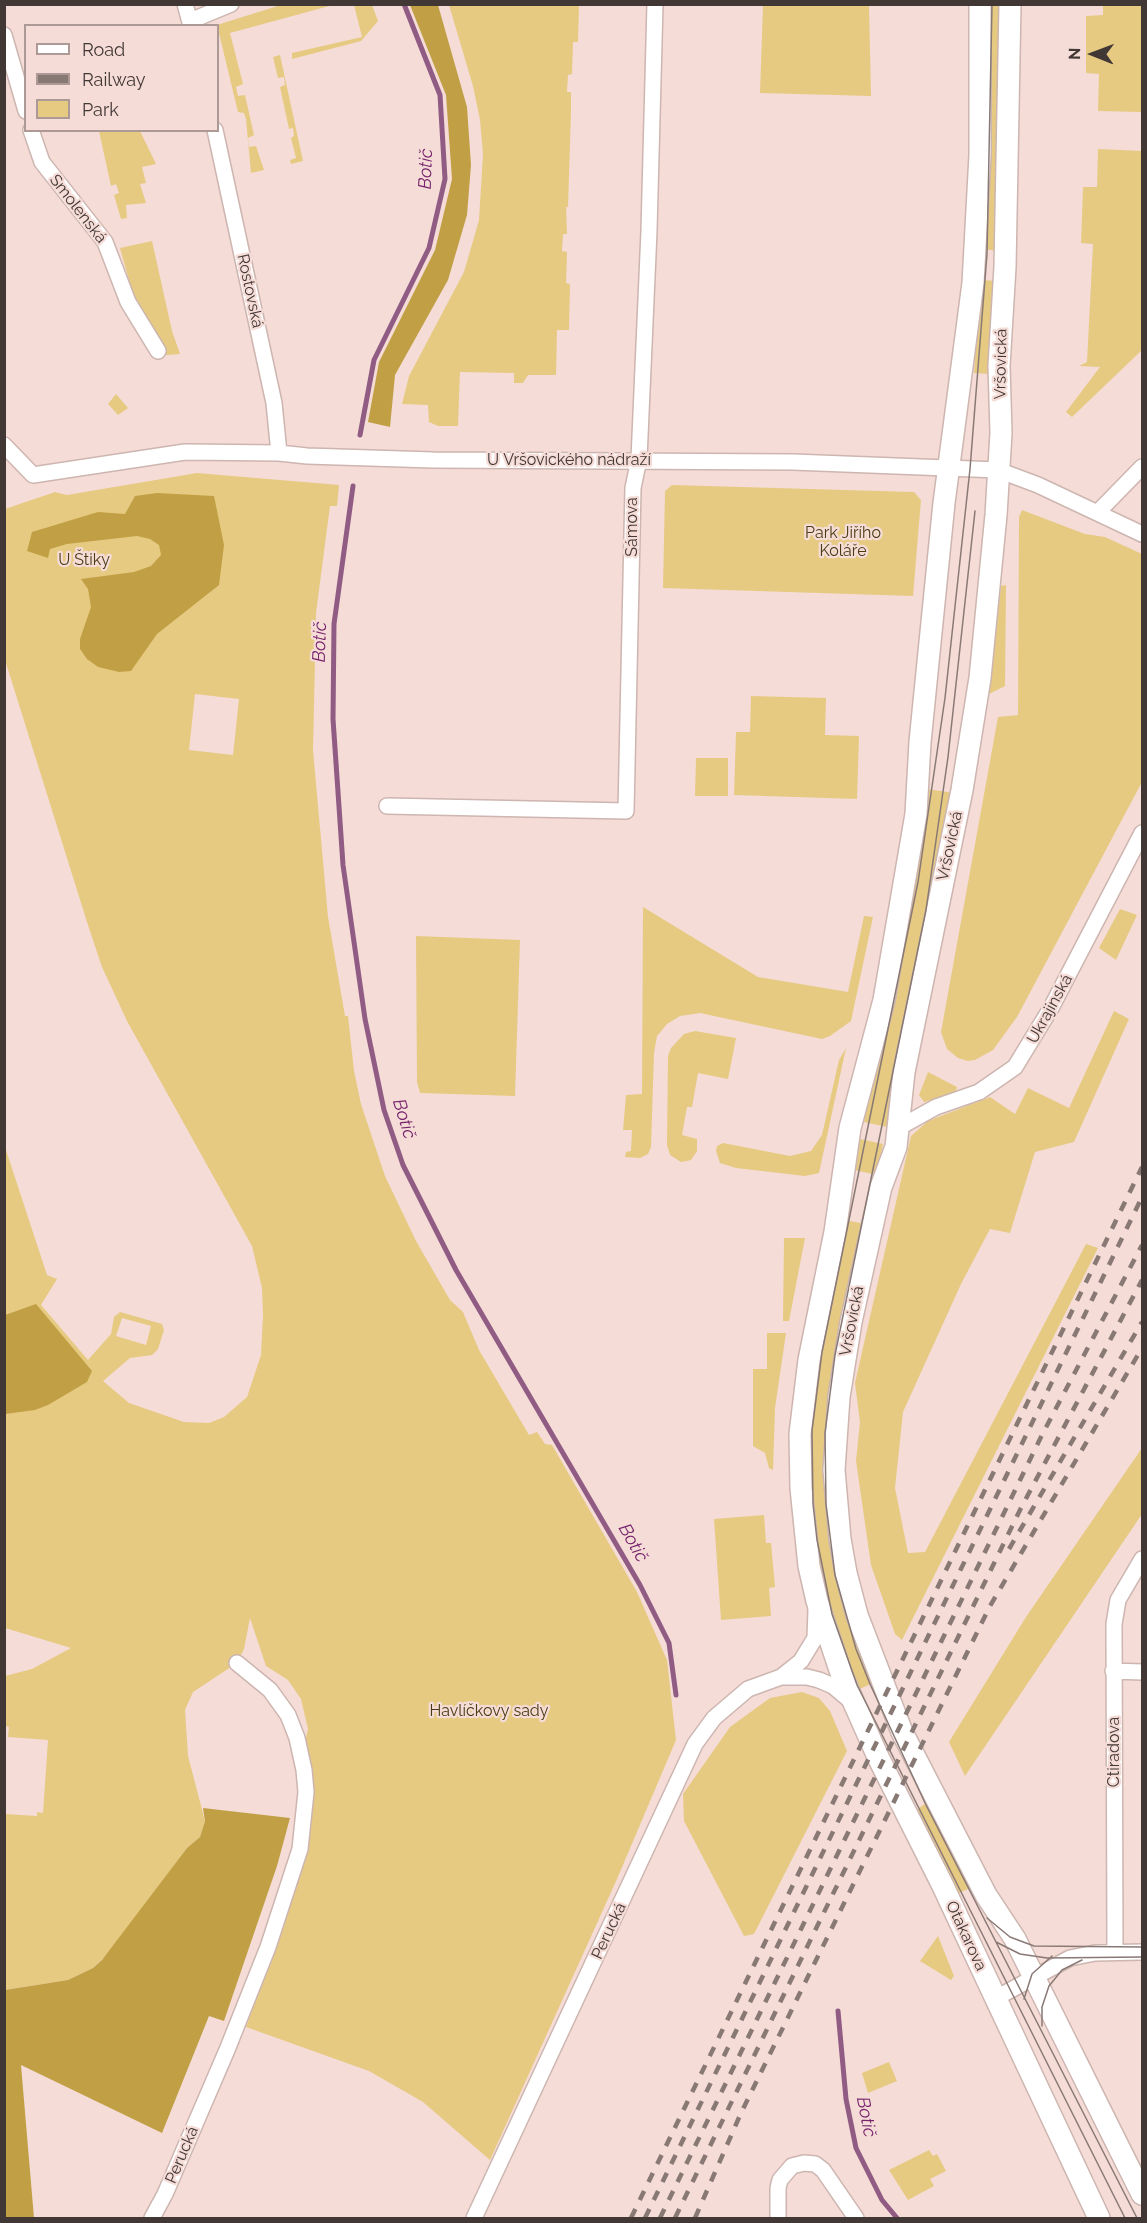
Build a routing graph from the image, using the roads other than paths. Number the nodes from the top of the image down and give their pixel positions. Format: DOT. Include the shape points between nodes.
graph roads {
  1 [pos="186,4"];
  2 [pos="231,4"];
  3 [pos="655,4"];
  4 [pos="980,4"];
  5 [pos="1010,4"];
  6 [pos="191,23"];
  7 [pos="4,35"];
  8 [pos="24,104"];
  9 [pos="32,132"];
  10 [pos="215,132"];
  11 [pos="975,264"];
  12 [pos="1005,267"];
  13 [pos="158,351"];
  14 [pos="4,445"];
  15 [pos="286,454"];
  16 [pos="639,459"];
  17 [pos="1143,467"];
  18 [pos="949,468"];
  19 [pos="998,470"];
  20 [pos="1098,512"];
  21 [pos="1143,534"];
  22 [pos="387,806"];
  23 [pos="1143,833"];
  24 [pos="900,1127"];
  25 [pos="1143,1559"];
  26 [pos="817,1601"];
  27 [pos="834,1652"];
  28 [pos="237,1663"];
  29 [pos="1113,1671"];
  30 [pos="1143,1672"];
  31 [pos="781,1677"];
  32 [pos="854,1704"];
  33 [pos="1115,1952"];
  34 [pos="1143,1953"];
  35 [pos="1034,1976"];
  36 [pos="996,1998"];
  37 [pos="1143,2194"];
  38 [pos="152,2218"];
  39 [pos="474,2218"];
  40 [pos="778,2218"];
  41 [pos="856,2218"];
  42 [pos="1099,2218"];
  1 -- 6 [label="street"];
  2 -- 6 [label="street"];
  3 -- 16 [label="street, Sámova"];
  4 -- 11 [label="main road, Vršovická"];
  5 -- 12 [label="main road, Vršovická"];
  7 -- 8 [label="street"];
  9 -- 13 [label="street, Smolenská" via="42,162 105,242 128,302"];
  10 -- 15 [label="street, Rostovská"];
  11 -- 12 [label="main road"];
  11 -- 18 [label="main road, Vršovická"];
  12 -- 19 [label="main road, Vršovická"];
  14 -- 15 [label="street, U Vršovického nádraží" via="33,476 178,452"];
  15 -- 16 [label="street, U Vršovického nádraží" via="433,460"];
  16 -- 18 [label="street, U Vršovického nádraží"];
  16 -- 22 [label="street, Sámova" via="633,488 626,811"];
  17 -- 20 [label="street"];
  18 -- 19 [label="street, U Vršovického nádraží"];
  18 -- 26 [label="main road, Vršovická" via="916,814 884,1000 849,1128 835,1232 808,1360 800,1434 801,1488"];
  19 -- 20 [label="street, U Vršovického nádraží"];
  19 -- 24 [label="main road, Vršovická" via="989,598 970,746 904,1072"];
  20 -- 21 [label="street, U Vršovického nádraží"];
  23 -- 24 [label="street, Ukrajinská" via="1051,1008 1015,1067 979,1092 936,1107"];
  24 -- 35 [label="main road, Vršovická" via="881,1187 851,1322 836,1432 834,1470 844,1562 857,1615 878,1673 931,1792"];
  25 -- 29 [label="street, Ctiradova" via="1118,1600"];
  26 -- 27 [label="main road, Vršovická"];
  26 -- 31 [label="street, Perucká" via="815,1638 801,1661"];
  27 -- 32 [label="main road, Otakarova"];
  28 -- 38 [label="street, Perucká" via="270,1690 294,1731 306,1792 302,1839 268,1947"];
  29 -- 30 [label="street"];
  29 -- 33 [label="street, Ctiradova"];
  31 -- 32 [label="street, Perucká" via="819,1680"];
  31 -- 39 [label="street, Perucká" via="748,1689 714,1718 695,1744"];
  32 -- 36 [label="main road, Otakarova"];
  33 -- 34 [label="street"];
  33 -- 35 [label="street" via="1070,1958"];
  35 -- 36 [label="street"];
  35 -- 37 [label="main road"];
  36 -- 42 [label="main road, Otakarova"];
  40 -- 41 [label="street" via="778,2188 784,2175 792,2166 804,2163 818,2165"];
}
